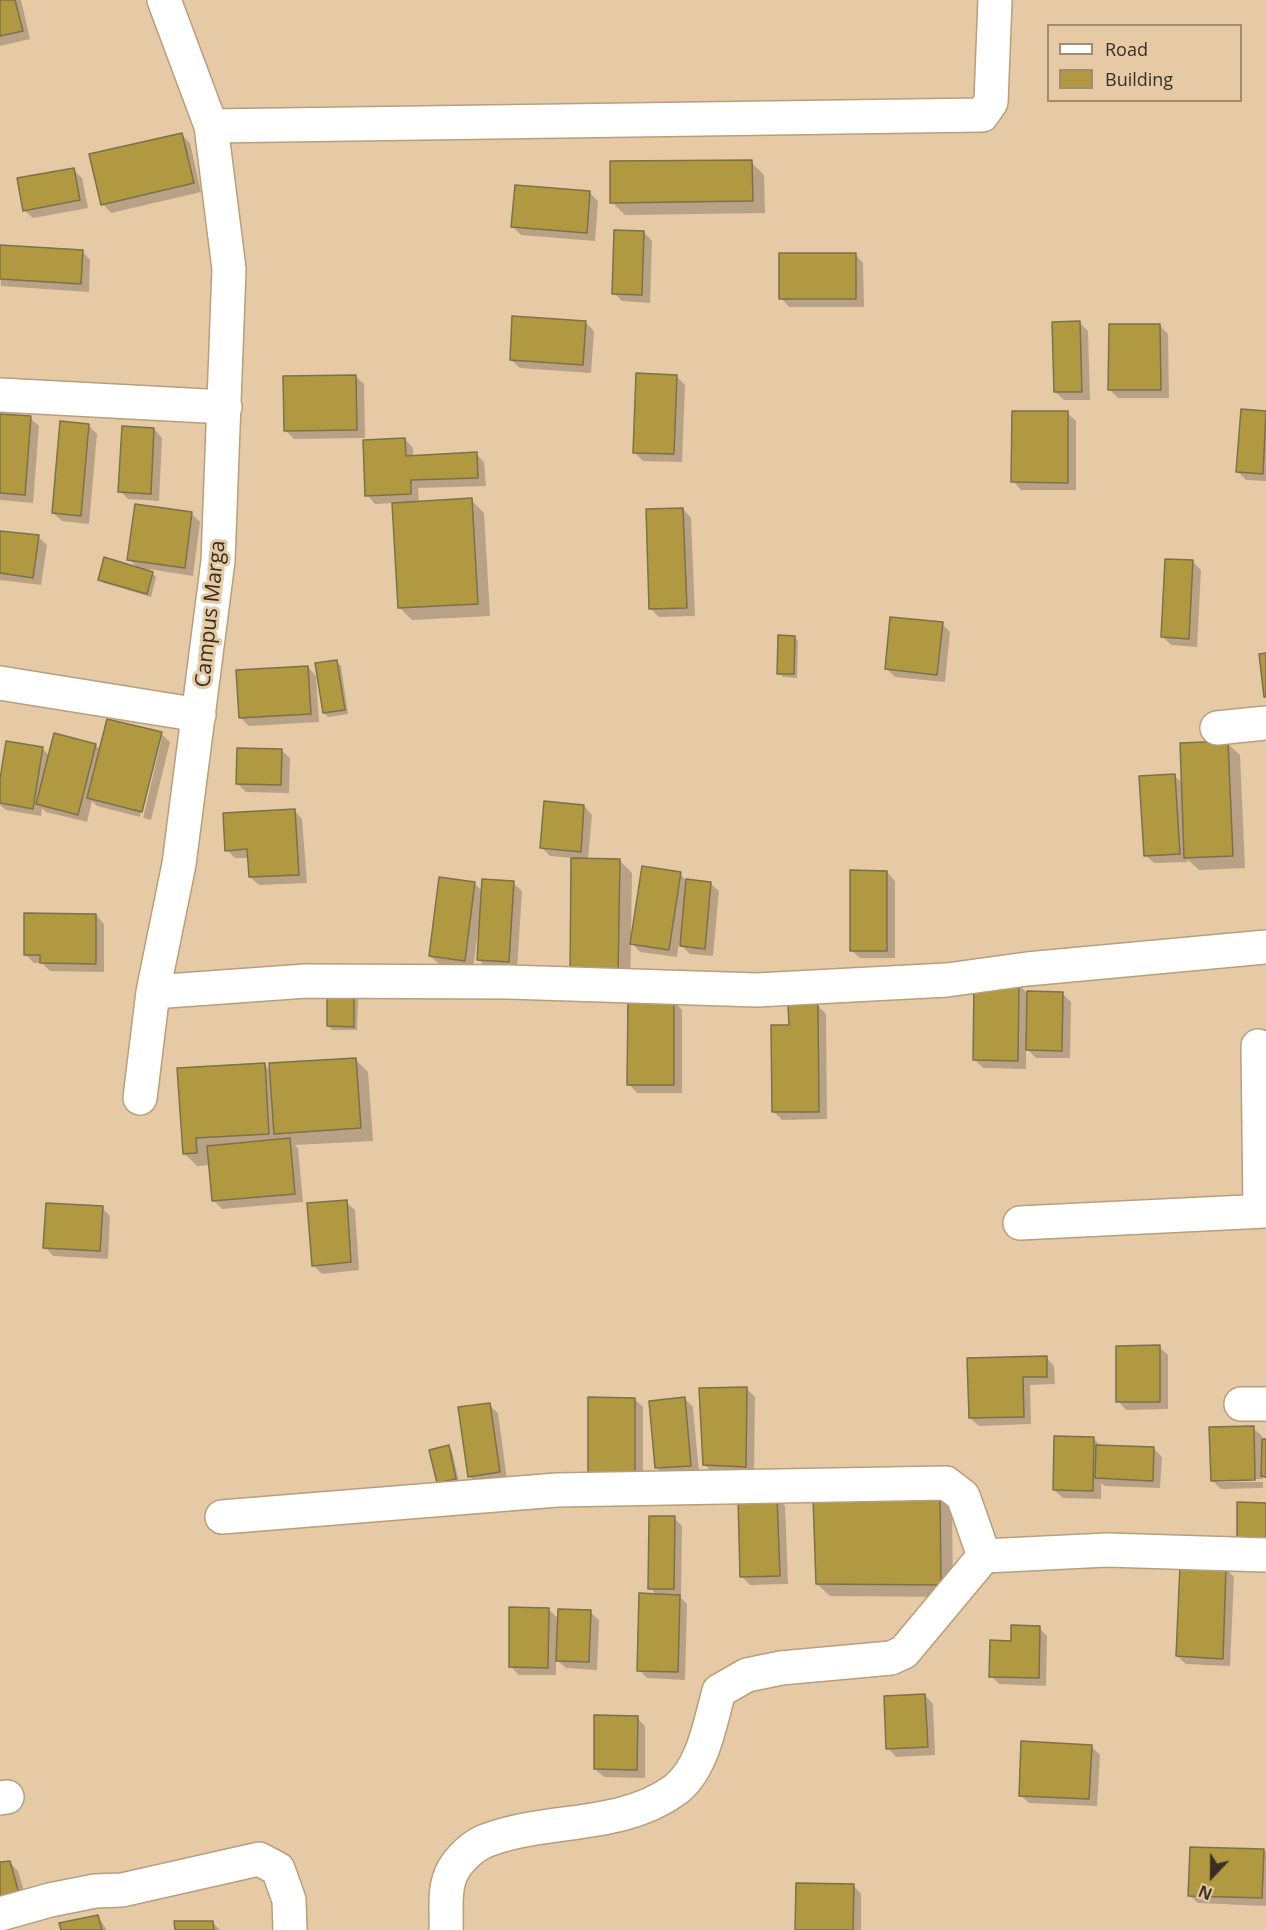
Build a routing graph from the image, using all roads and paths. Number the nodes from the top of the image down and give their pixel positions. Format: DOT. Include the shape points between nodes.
graph roads {
  1 [pos="164,0"];
  2 [pos="995,0"];
  3 [pos="211,126"];
  4 [pos="0,395"];
  5 [pos="225,407"];
  6 [pos="0,683"];
  7 [pos="199,714"];
  8 [pos="1266,723"];
  9 [pos="1218,728"];
  10 [pos="1266,947"];
  11 [pos="153,992"];
  12 [pos="1258,1046"];
  13 [pos="140,1098"];
  14 [pos="1263,1211"];
  15 [pos="1020,1222"];
  16 [pos="222,1517"];
  17 [pos="1266,1555"];
  18 [pos="984,1556"];
  19 [pos="0,1914"];
  20 [pos="290,1930"];
  21 [pos="446,1930"];
  1 -- 3 [label="street, Campus Marga"];
  2 -- 3 [label="street" via="991,102 982,115"];
  3 -- 5 [label="street, Campus Marga" via="229,269"];
  4 -- 5 [label="street"];
  5 -- 7 [label="street, Campus Marga" via="218,561"];
  6 -- 7 [label="street"];
  7 -- 11 [label="street, Campus Marga" via="179,864"];
  8 -- 9 [label="street"];
  10 -- 11 [label="street" via="946,980 757,990 508,982 306,981"];
  11 -- 13 [label="street, Campus Marga"];
  12 -- 14 [label="street"];
  14 -- 15 [label="street"];
  16 -- 18 [label="street" via="557,1490 936,1482 946,1483 963,1496"];
  17 -- 18 [label="street" via="1107,1550"];
  18 -- 21 [label="street" via="904,1652 891,1658 747,1675 719,1691 703,1747 691,1771 675,1790 628,1812 484,1841 462,1857 449,1879"];
  19 -- 20 [label="street" via="259,1859 278,1869 289,1900"];
}
